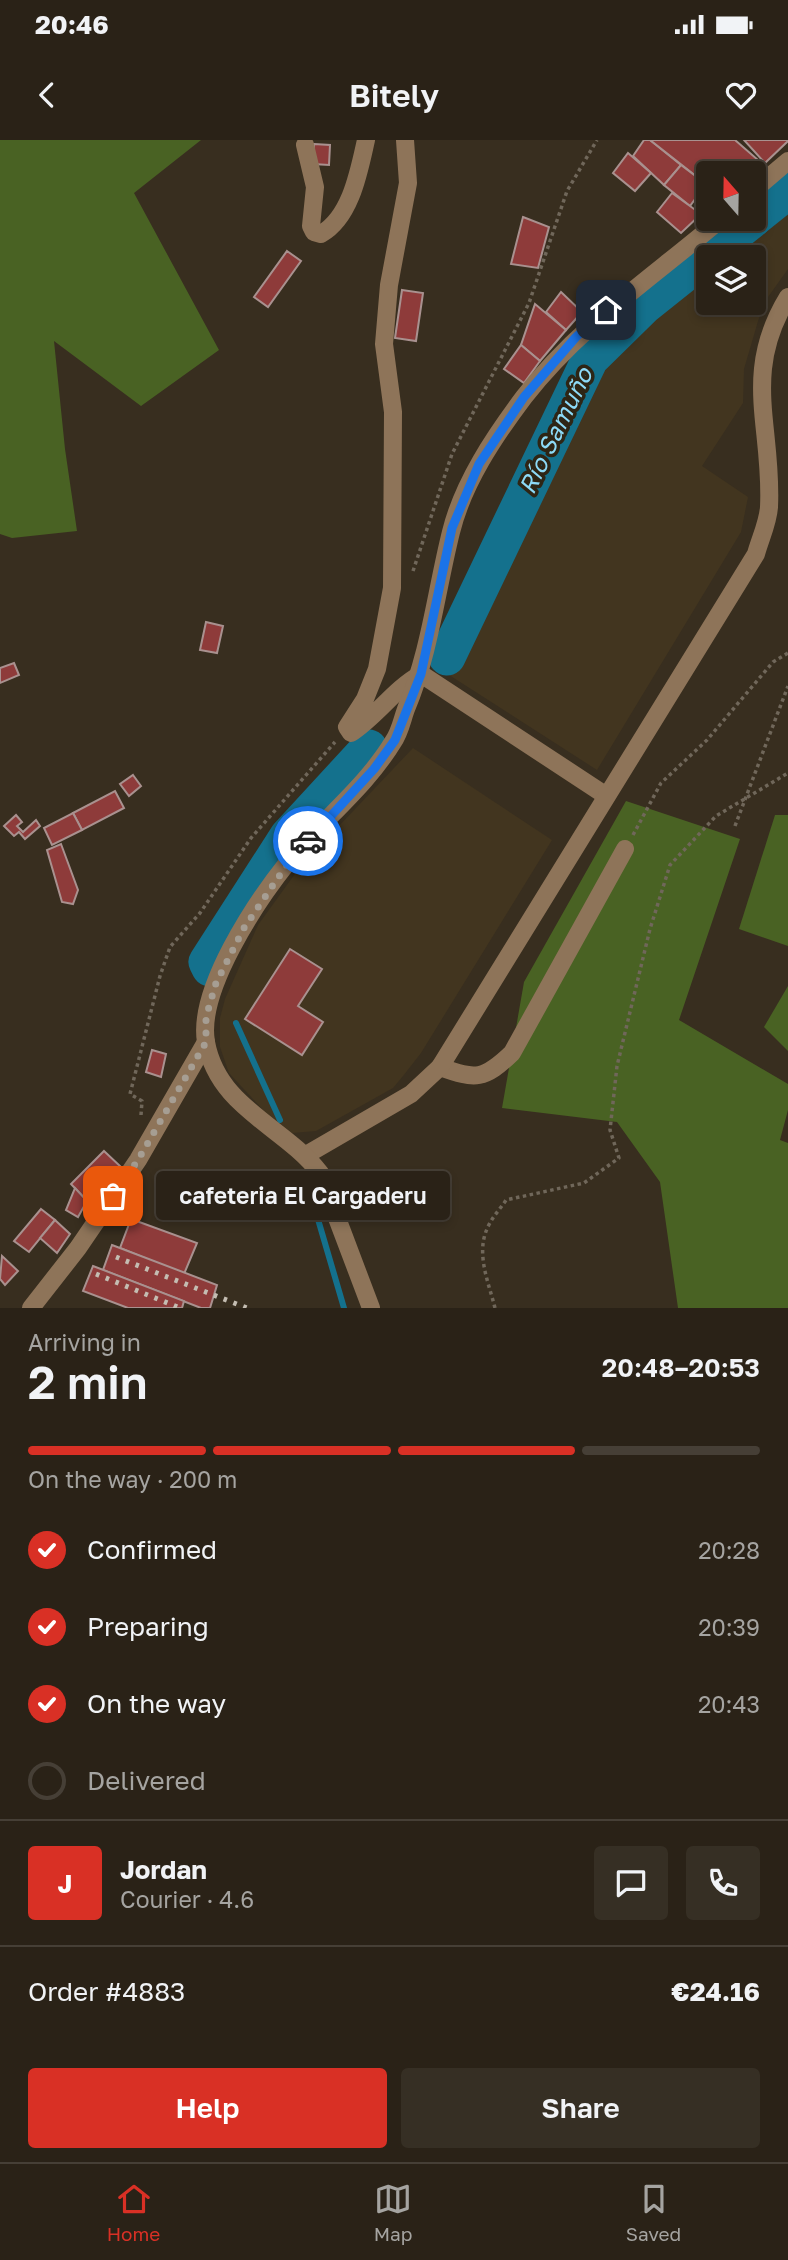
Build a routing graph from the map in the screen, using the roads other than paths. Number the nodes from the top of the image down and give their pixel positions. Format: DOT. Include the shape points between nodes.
graph roads {
  1 [pos="366,140"];
  2 [pos="405,140"];
  3 [pos="305,145"];
  4 [pos="788,161"];
  5 [pos="766,180"];
  6 [pos="706,231"];
  7 [pos="788,297"];
  8 [pos="421,674"];
  9 [pos="605,795"];
  10 [pos="625,849"];
  11 [pos="206,1042"];
  12 [pos="440,1067"];
  13 [pos="306,1155"];
  14 [pos="31,1308"];
  15 [pos="372,1308"];
  1 -- 3 [label="street" via="348,200 321,234 312,226 315,187"];
  2 -- 8 [label="street" via="408,183 389,285 384,344 393,412 392,588 377,669 347,727 351,733 400,686"];
  4 -- 5 [label="street"];
  6 -- 8 [label="street" via="576,337 524,397 479,464 452,528"];
  7 -- 9 [label="street" via="767,340 760,383 769,510 756,554"];
  8 -- 9 [label="street"];
  8 -- 11 [label="street" via="395,740 288,863 244,928 216,983 206,1017"];
  9 -- 12 [label="street"];
  10 -- 12 [label="street" via="512,1053 485,1075 469,1077"];
  11 -- 13 [label="street" via="223,1085 238,1103"];
  11 -- 14 [label="street" via="138,1160"];
  12 -- 13 [label="street" via="411,1094"];
  13 -- 15 [label="street" via="332,1198"];
}
